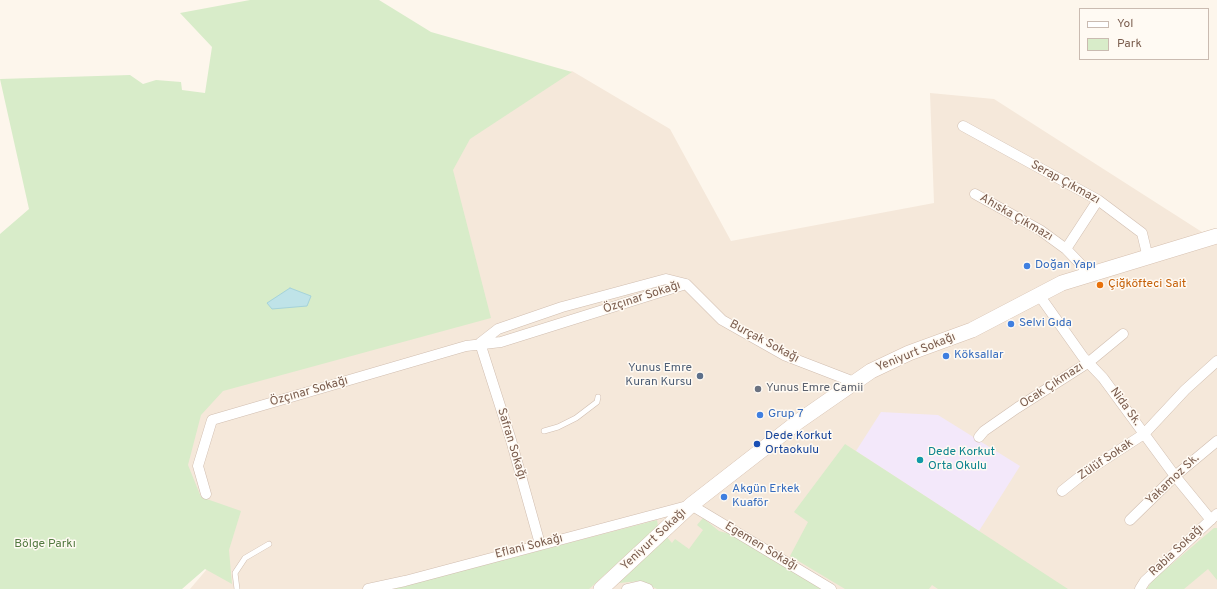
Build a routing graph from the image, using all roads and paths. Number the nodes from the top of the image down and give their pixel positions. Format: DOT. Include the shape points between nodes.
graph roads {
  1 [pos="963,126"];
  2 [pos="975,194"];
  3 [pos="1098,200"];
  4 [pos="1217,236"];
  5 [pos="1066,249"];
  6 [pos="1148,258"];
  7 [pos="1091,274"];
  8 [pos="686,284"];
  9 [pos="1039,295"];
  10 [pos="1123,334"];
  11 [pos="480,343"];
  12 [pos="1217,361"];
  13 [pos="1089,362"];
  14 [pos="854,382"];
  15 [pos="598,397"];
  16 [pos="544,431"];
  17 [pos="1144,434"];
  18 [pos="979,437"];
  19 [pos="1217,441"];
  20 [pos="1175,476"];
  21 [pos="1062,491"];
  22 [pos="206,494"];
  23 [pos="691,505"];
  24 [pos="1215,518"];
  25 [pos="1130,520"];
  26 [pos="269,544"];
  27 [pos="540,544"];
  28 [pos="237,589"];
  29 [pos="368,589"];
  30 [pos="601,589"];
  31 [pos="627,589"];
  32 [pos="648,589"];
  33 [pos="832,589"];
  34 [pos="1140,589"];
  1 -- 3 [label="street, Serap Çıkmazı"];
  2 -- 5 [label="street, Ahıska Çıkmazı" via="1040,230"];
  3 -- 5 [label="street"];
  3 -- 6 [label="street, Serap Çıkmazı" via="1142,233"];
  4 -- 6 [label="street, Yeniyurt Sokağı"];
  5 -- 7 [label="street, Ahıska Çıkmazı"];
  6 -- 7 [label="street, Yeniyurt Sokağı"];
  7 -- 9 [label="street, Yeniyurt Sokağı" via="1062,283"];
  8 -- 11 [label="street, Özçınar Sokağı" via="501,342"];
  8 -- 11 [label="street, Özçınar Sokağı" via="666,279 562,307 498,330"];
  8 -- 14 [label="street, Burçak Sokağı" via="722,320 784,355"];
  9 -- 13 [label="street, Nida Sk."];
  9 -- 14 [label="street, Yeniyurt Sokağı" via="972,330 909,353"];
  10 -- 13 [label="street, Ocak Çıkmazı"];
  11 -- 22 [label="street, Özçınar Sokağı" via="212,420 198,466"];
  11 -- 27 [label="street, Safran Sokağı"];
  12 -- 17 [label="street, Zülüf Sokak" via="1185,390"];
  13 -- 17 [label="street, Nida Sk." via="1104,378"];
  13 -- 18 [label="street, Ocak Çıkmazı" via="984,431"];
  14 -- 23 [label="street, Yeniyurt Sokağı"];
  15 -- 16 [label="lane" via="596,402 576,418"];
  17 -- 20 [label="street, Nida Sk."];
  17 -- 21 [label="street, Zülüf Sokak" via="1087,471"];
  19 -- 20 [label="street, Yakamoz Sk."];
  20 -- 24 [label="street, Nida Sk."];
  20 -- 25 [label="street, Yakamoz Sk."];
  23 -- 27 [label="street, Eflani Sokağı"];
  23 -- 30 [label="street, Yeniyurt Sokağı"];
  23 -- 33 [label="street, Egemen Sokağı"];
  24 -- 34 [label="street, Rabia Sokağı"];
  26 -- 28 [label="lane" via="245,558 235,573"];
  27 -- 29 [label="street, Eflani Sokağı"];
  31 -- 32 [label="street" via="640,586"];
}
